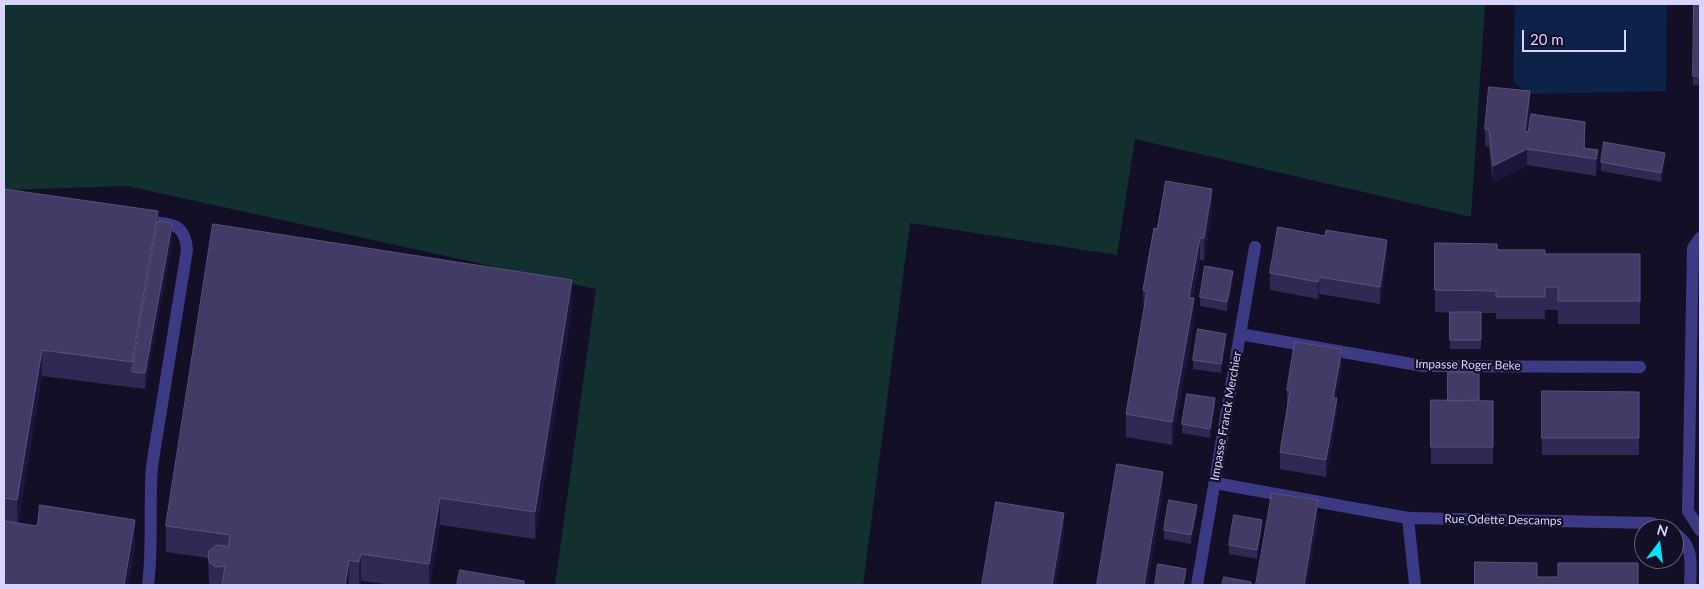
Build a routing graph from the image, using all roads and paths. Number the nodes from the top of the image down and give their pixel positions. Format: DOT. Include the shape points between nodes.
graph roads {
  1 [pos="146,220"];
  2 [pos="1700,238"];
  3 [pos="1255,248"];
  4 [pos="1240,334"];
  5 [pos="1640,367"];
  6 [pos="1215,483"];
  7 [pos="1408,518"];
  8 [pos="1634,523"];
  9 [pos="1699,528"];
  10 [pos="1684,534"];
  11 [pos="1684,545"];
  12 [pos="148,585"];
  13 [pos="1197,585"];
  14 [pos="1415,585"];
  15 [pos="1690,585"];
  1 -- 12 [label="street" via="181,228 187,242 152,466"];
  2 -- 9 [label="street" via="1693,248 1688,511"];
  3 -- 4 [label="street, Impasse Franck Merchier"];
  4 -- 5 [label="street, Impasse Roger Beke" via="1423,366"];
  4 -- 6 [label="street, Impasse Franck Merchier"];
  6 -- 7 [label="street, Rue Odette Descamps"];
  6 -- 13 [label="street, Impasse Franck Merchier"];
  7 -- 8 [label="street, Rue Odette Descamps"];
  7 -- 14 [label="street"];
  9 -- 10 [label="street"];
  11 -- 15 [label="street" via="1691,557"];
}
